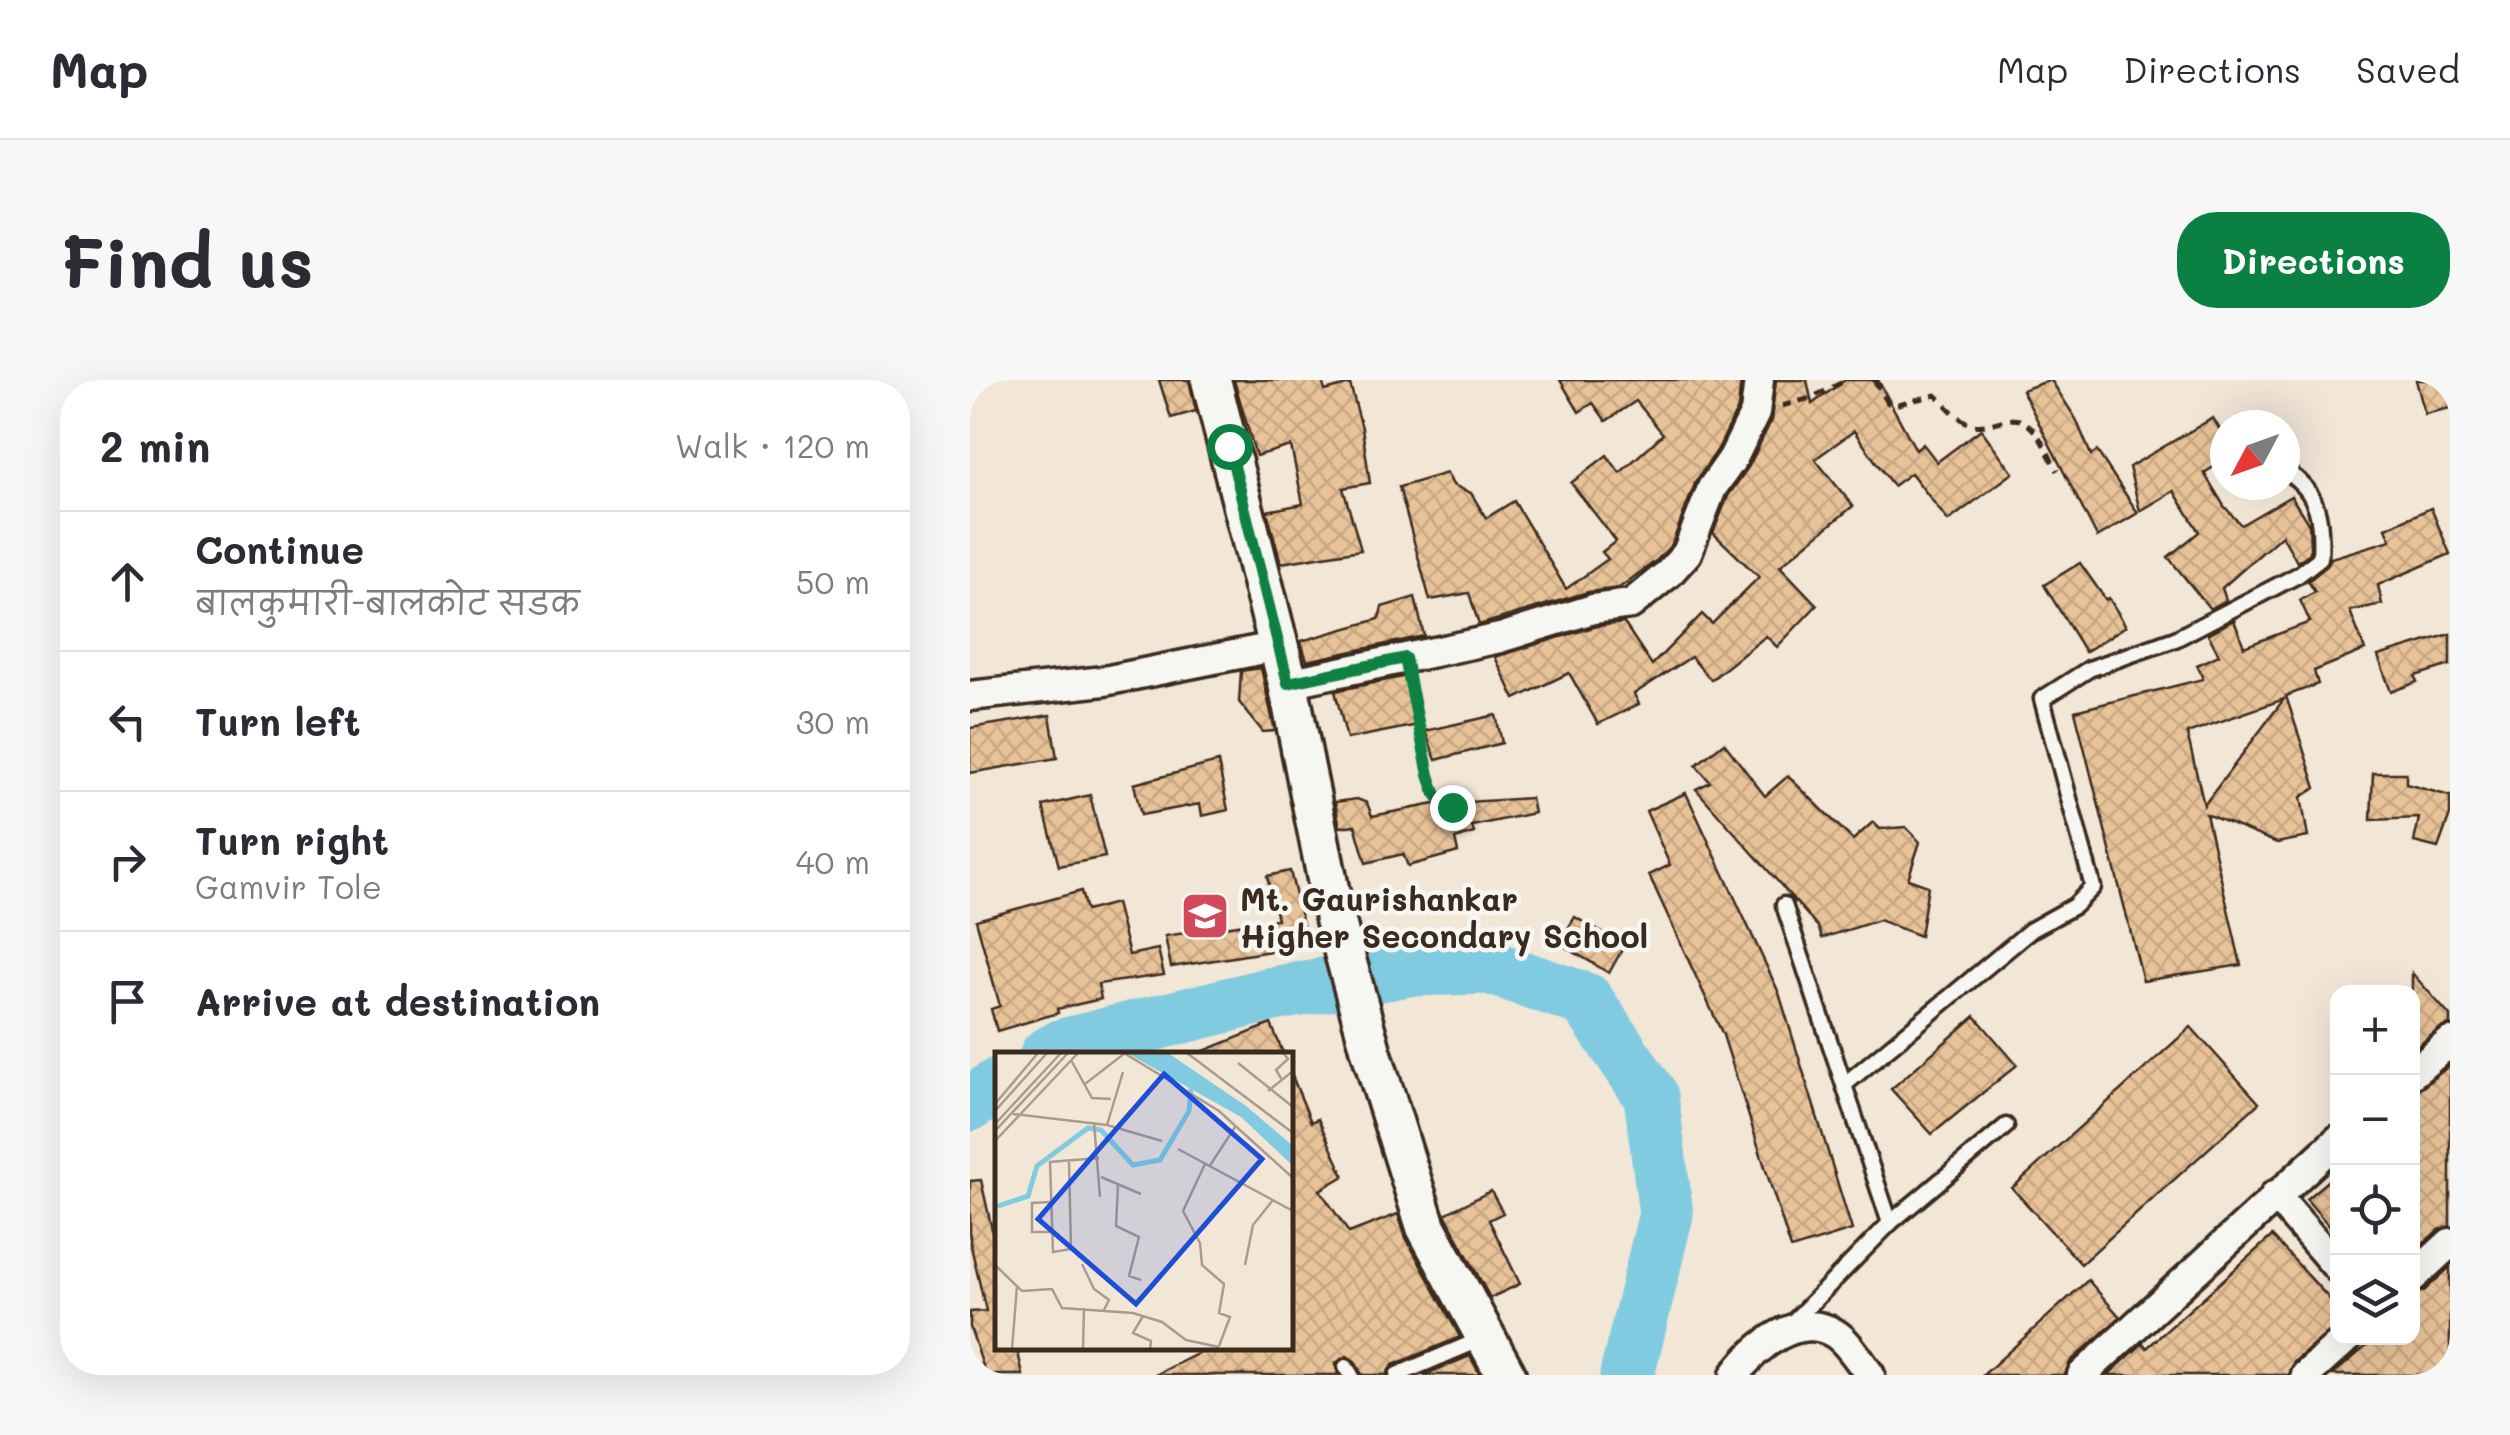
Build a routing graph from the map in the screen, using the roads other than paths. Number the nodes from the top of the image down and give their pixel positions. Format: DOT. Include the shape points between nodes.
graph roads {
  1 [pos="1211,380"];
  2 [pos="1759,380"];
  3 [pos="2300,482"];
  4 [pos="1279,646"];
  5 [pos="1288,683"];
  6 [pos="970,696"];
  7 [pos="1784,906"];
  8 [pos="2450,1042"];
  9 [pos="2420,1067"];
  10 [pos="1844,1086"];
  11 [pos="2006,1126"];
  12 [pos="2330,1147"];
  13 [pos="2275,1195"];
  14 [pos="1890,1223"];
  15 [pos="2450,1243"];
  16 [pos="2330,1259"];
  17 [pos="2420,1271"];
  18 [pos="1784,1330"];
  19 [pos="1484,1338"];
  20 [pos="2339,1345"];
  21 [pos="1397,1375"];
  22 [pos="1506,1375"];
  23 [pos="1735,1375"];
  24 [pos="1870,1375"];
  25 [pos="2082,1375"];
  26 [pos="2306,1375"];
  1 -- 4 [label="street"];
  2 -- 5 [label="street" via="1755,413 1712,488 1687,553 1631,604"];
  3 -- 10 [label="lane" via="2318,505 2320,558 2175,639 2090,669 2042,699 2093,887 2031,930"];
  4 -- 5 [label="street"];
  4 -- 6 [label="street" via="1104,681"];
  5 -- 19 [label="street" via="1335,919 1371,1052 1426,1226"];
  7 -- 10 [label="lane"];
  8 -- 9 [label="street"];
  10 -- 14 [label="lane"];
  11 -- 14 [label="lane"];
  12 -- 13 [label="street"];
  13 -- 16 [label="street"];
  13 -- 25 [label="street"];
  14 -- 18 [label="lane"];
  15 -- 17 [label="street"];
  18 -- 23 [label="street"];
  18 -- 24 [label="street" via="1818,1326 1837,1334"];
  19 -- 21 [label="lane"];
  19 -- 22 [label="street"];
  20 -- 26 [label="street"];
}
